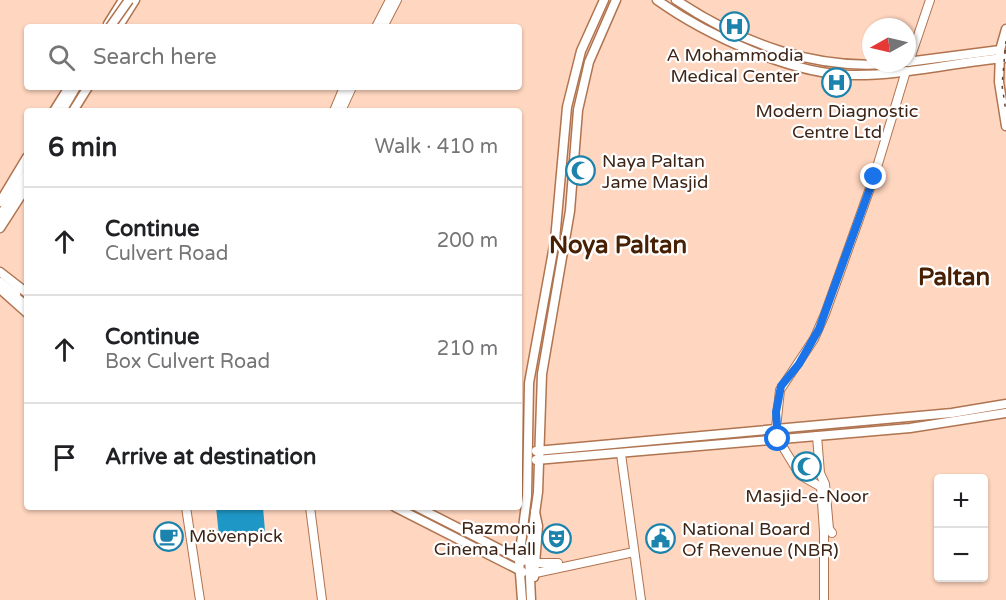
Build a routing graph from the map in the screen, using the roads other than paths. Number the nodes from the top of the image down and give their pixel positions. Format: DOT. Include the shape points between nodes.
graph roads {
  1 [pos="123,0"];
  2 [pos="129,0"];
  3 [pos="135,0"];
  4 [pos="390,0"];
  5 [pos="397,0"];
  6 [pos="604,0"];
  7 [pos="616,0"];
  8 [pos="657,0"];
  9 [pos="676,0"];
  10 [pos="930,0"];
  11 [pos="112,17"];
  12 [pos="109,24"];
  13 [pos="110,24"];
  14 [pos="118,24"];
  15 [pos="120,24"];
  16 [pos="381,24"];
  17 [pos="381,24"];
  18 [pos="1006,29"];
  19 [pos="916,40"];
  20 [pos="1003,55"];
  21 [pos="916,64"];
  22 [pos="862,65"];
  23 [pos="862,72"];
  24 [pos="905,72"];
  25 [pos="67,90"];
  26 [pos="76,90"];
  27 [pos="77,90"];
  28 [pos="85,90"];
  29 [pos="343,90"];
  30 [pos="351,90"];
  31 [pos="56,108"];
  32 [pos="65,108"];
  33 [pos="69,108"];
  34 [pos="76,108"];
  35 [pos="335,108"];
  36 [pos="342,108"];
  37 [pos="1006,126"];
  38 [pos="24,162"];
  39 [pos="24,168"];
  40 [pos="24,177"];
  41 [pos="24,184"];
  42 [pos="24,191"];
  43 [pos="0,202"];
  44 [pos="0,207"];
  45 [pos="0,216"];
  46 [pos="0,222"];
  47 [pos="0,228"];
  48 [pos="0,272"];
  49 [pos="0,277"];
  50 [pos="0,283"];
  51 [pos="24,291"];
  52 [pos="2,292"];
  53 [pos="24,296"];
  54 [pos="24,302"];
  55 [pos="24,310"];
  56 [pos="540,406"];
  57 [pos="1006,406"];
  58 [pos="1006,413"];
  59 [pos="816,424"];
  60 [pos="776,428"];
  61 [pos="817,436"];
  62 [pos="778,439"];
  63 [pos="545,449"];
  64 [pos="621,454"];
  65 [pos="528,456"];
  66 [pos="542,462"];
  67 [pos="186,510"];
  68 [pos="309,510"];
  69 [pos="401,510"];
  70 [pos="423,510"];
  71 [pos="828,531"];
  72 [pos="521,537"];
  73 [pos="484,542"];
  74 [pos="634,552"];
  75 [pos="498,559"];
  76 [pos="519,560"];
  77 [pos="532,563"];
  78 [pos="566,564"];
  79 [pos="530,575"];
  80 [pos="200,600"];
  81 [pos="322,600"];
  82 [pos="521,600"];
  83 [pos="531,600"];
  84 [pos="641,600"];
  85 [pos="824,600"];
  1 -- 11 [label="main road"];
  2 -- 13 [label="main road, bridge"];
  3 -- 15 [label="main road"];
  4 -- 16 [label="street"];
  5 -- 17 [label="street"];
  6 -- 65 [label="main road" via="586,37 570,89 555,240 529,383"];
  7 -- 56 [label="main road" via="593,50 581,93 570,211"];
  8 -- 23 [label="main road" via="717,36 773,58 841,75"];
  9 -- 22 [label="main road" via="721,28 785,52"];
  10 -- 19 [label="street"];
  11 -- 12 [label="main road"];
  11 -- 14 [label="main road"];
  18 -- 20 [label="main road"];
  20 -- 21 [label="main road"];
  20 -- 37 [label="main road" via="1000,92"];
  24 -- 60 [label="street" via="874,177 825,314 809,348 781,386"];
  25 -- 31 [label="main road"];
  26 -- 32 [label="main road"];
  27 -- 33 [label="main road"];
  28 -- 34 [label="main road"];
  29 -- 35 [label="street"];
  30 -- 36 [label="street"];
  38 -- 43 [label="main road"];
  39 -- 44 [label="main road"];
  40 -- 45 [label="main road"];
  41 -- 46 [label="main road"];
  42 -- 47 [label="main road"];
  48 -- 51 [label="main road"];
  49 -- 53 [label="main road"];
  50 -- 54 [label="main road"];
  52 -- 55 [label="main road"];
  56 -- 63 [label="main road"];
  56 -- 63 [label="main road" via="548,446"];
  57 -- 59 [label="main road"];
  58 -- 61 [label="main road" via="910,428"];
  59 -- 60 [label="main road"];
  59 -- 61 [label="main road"];
  60 -- 62 [label="main road"];
  60 -- 63 [label="main road"];
  61 -- 62 [label="main road"];
  61 -- 71 [label="street"];
  62 -- 64 [label="main road"];
  62 -- 71 [label="street" via="800,475 821,487"];
  63 -- 65 [label="main road"];
  63 -- 66 [label="main road"];
  64 -- 66 [label="main road"];
  64 -- 74 [label="street"];
  65 -- 66 [label="main road"];
  65 -- 72 [label="main road"];
  66 -- 77 [label="main road"];
  67 -- 80 [label="street"];
  68 -- 81 [label="street"];
  69 -- 75 [label="main road"];
  70 -- 73 [label="main road"];
  71 -- 85 [label="street"];
  72 -- 73 [label="main road" via="509,550"];
  72 -- 76 [label="main road"];
  73 -- 76 [label="main road"];
  74 -- 78 [label="street"];
  74 -- 84 [label="street"];
  75 -- 79 [label="main road"];
  75 -- 82 [label="main road" via="515,574"];
  76 -- 77 [label="main road"];
  76 -- 79 [label="main road"];
  77 -- 78 [label="street"];
  77 -- 79 [label="main road"];
  78 -- 79 [label="street"];
  79 -- 82 [label="main road"];
  79 -- 83 [label="main road"];
}
